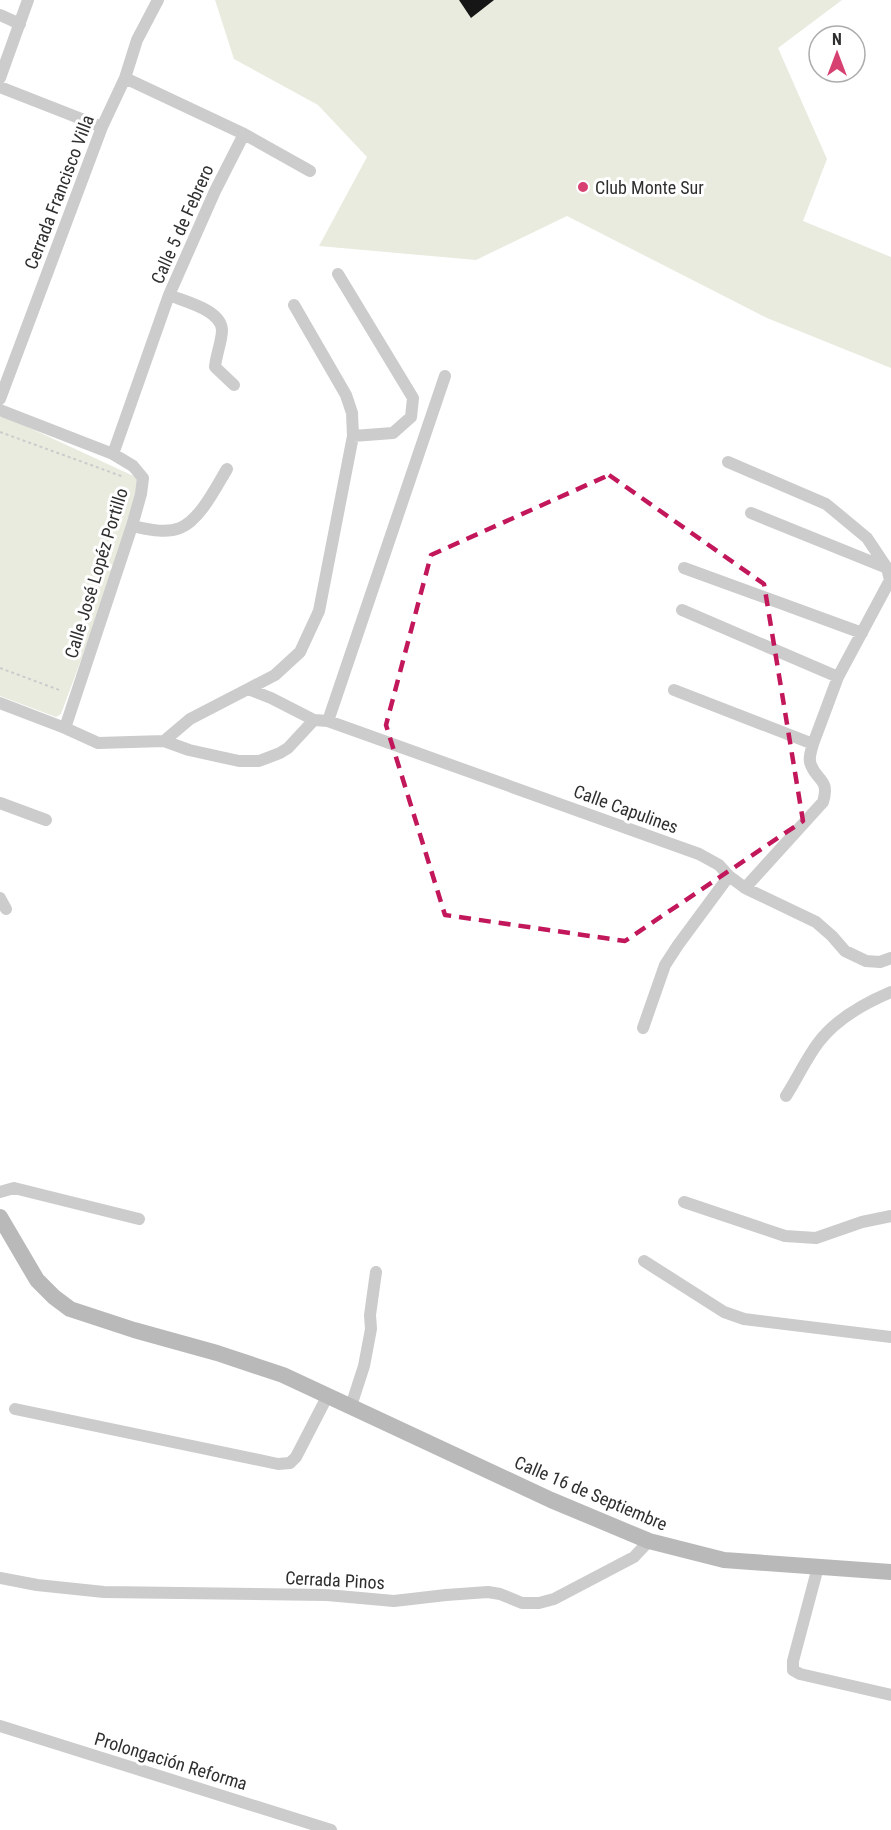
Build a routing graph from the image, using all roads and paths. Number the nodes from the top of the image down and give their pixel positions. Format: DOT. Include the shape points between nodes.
graph roads {
  1 [pos="28,0"];
  2 [pos="158,0"];
  3 [pos="0,15"];
  4 [pos="20,24"];
  5 [pos="0,78"];
  6 [pos="124,78"];
  7 [pos="0,87"];
  8 [pos="102,127"];
  9 [pos="244,134"];
  10 [pos="310,171"];
  11 [pos="338,274"];
  12 [pos="170,295"];
  13 [pos="294,305"];
  14 [pos="445,376"];
  15 [pos="234,385"];
  16 [pos="0,399"];
  17 [pos="0,410"];
  18 [pos="0,432"];
  19 [pos="353,436"];
  20 [pos="113,454"];
  21 [pos="728,462"];
  22 [pos="227,469"];
  23 [pos="128,479"];
  24 [pos="751,513"];
  25 [pos="132,526"];
  26 [pos="684,568"];
  27 [pos="887,568"];
  28 [pos="682,610"];
  29 [pos="862,633"];
  30 [pos="0,668"];
  31 [pos="838,677"];
  32 [pos="248,689"];
  33 [pos="674,690"];
  34 [pos="64,692"];
  35 [pos="0,703"];
  36 [pos="314,720"];
  37 [pos="328,721"];
  38 [pos="65,728"];
  39 [pos="164,741"];
  40 [pos="813,744"];
  41 [pos="0,803"];
  42 [pos="46,820"];
  43 [pos="729,876"];
  44 [pos="745,888"];
  45 [pos="891,958"];
  46 [pos="891,992"];
  47 [pos="643,1028"];
  48 [pos="786,1096"];
  49 [pos="0,1192"];
  50 [pos="684,1202"];
  51 [pos="891,1216"];
  52 [pos="0,1217"];
  53 [pos="139,1220"];
  54 [pos="644,1262"];
  55 [pos="376,1272"];
  56 [pos="891,1337"];
  57 [pos="328,1395"];
  58 [pos="351,1406"];
  59 [pos="15,1409"];
  60 [pos="649,1541"];
  61 [pos="818,1567"];
  62 [pos="891,1572"];
  63 [pos="0,1578"];
  64 [pos="891,1695"];
  65 [pos="0,1726"];
  66 [pos="331,1830"];
  1 -- 4 [label="street"];
  2 -- 6 [label="street, Cerrada Francisco Villa"];
  3 -- 4 [label="street"];
  4 -- 5 [label="street"];
  6 -- 8 [label="street, Cerrada Francisco Villa"];
  6 -- 9 [label="street"];
  7 -- 8 [label="street"];
  8 -- 16 [label="street, Cerrada Francisco Villa"];
  9 -- 10 [label="street"];
  9 -- 12 [label="street, Calle 5 de Febrero"];
  11 -- 19 [label="street" via="413,398 411,417 393,433"];
  12 -- 15 [label="street" via="212,312 219,319 222,331 215,367"];
  12 -- 20 [label="street, Calle 5 de Febrero"];
  13 -- 19 [label="street" via="346,395"];
  14 -- 37 [label="street"];
  17 -- 20 [label="street, Calle José Lopéz Portillo"];
  18 -- 23 [label="path"];
  19 -- 32 [label="street" via="319,611 300,652 275,675"];
  20 -- 25 [label="street, Calle José Lopéz Portillo" via="133,466 142,478"];
  21 -- 27 [label="street" via="826,504 867,538"];
  22 -- 25 [label="street" via="199,512 179,528 154,530"];
  24 -- 27 [label="street"];
  25 -- 38 [label="street, Calle José Lopéz Portillo"];
  26 -- 29 [label="street"];
  27 -- 29 [label="street" via="890,580"];
  28 -- 31 [label="street"];
  29 -- 31 [label="street"];
  30 -- 34 [label="path"];
  31 -- 40 [label="street"];
  32 -- 36 [label="street"];
  32 -- 39 [label="street" via="190,719"];
  33 -- 40 [label="street"];
  35 -- 38 [label="street"];
  36 -- 37 [label="street, Calle Capulines"];
  36 -- 39 [label="street" via="288,748 259,761 239,761"];
  37 -- 43 [label="street, Calle Capulines" via="699,854"];
  38 -- 39 [label="street" via="98,743"];
  40 -- 44 [label="street" via="811,765 824,783 823,802"];
  41 -- 42 [label="street"];
  43 -- 44 [label="street, Calle Capulines"];
  43 -- 47 [label="street" via="665,966"];
  44 -- 45 [label="street, Calle Capulines" via="816,922 845,951 866,961"];
  46 -- 48 [label="street" via="851,1013 819,1042"];
  49 -- 53 [label="street" via="14,1188"];
  50 -- 51 [label="street" via="785,1236 816,1238"];
  52 -- 57 [label="main road, Calle 16 de Septiembre" via="37,1280 70,1309 283,1375"];
  54 -- 56 [label="street" via="724,1312 744,1319"];
  55 -- 58 [label="street" via="371,1329"];
  57 -- 58 [label="main road, Calle 16 de Septiembre"];
  57 -- 59 [label="street" via="296,1457 290,1463 278,1464"];
  58 -- 60 [label="main road, Calle 16 de Septiembre" via="551,1500"];
  60 -- 61 [label="main road, Calle 16 de Septiembre" via="724,1560"];
  60 -- 63 [label="street, Cerrada Pinos" via="634,1557 554,1599 538,1603 522,1603 488,1592 394,1601 327,1595 104,1592"];
  61 -- 62 [label="main road, Calle 16 de Septiembre"];
  61 -- 64 [label="street" via="794,1670"];
  65 -- 66 [label="street, Prolongación Reforma"];
}
